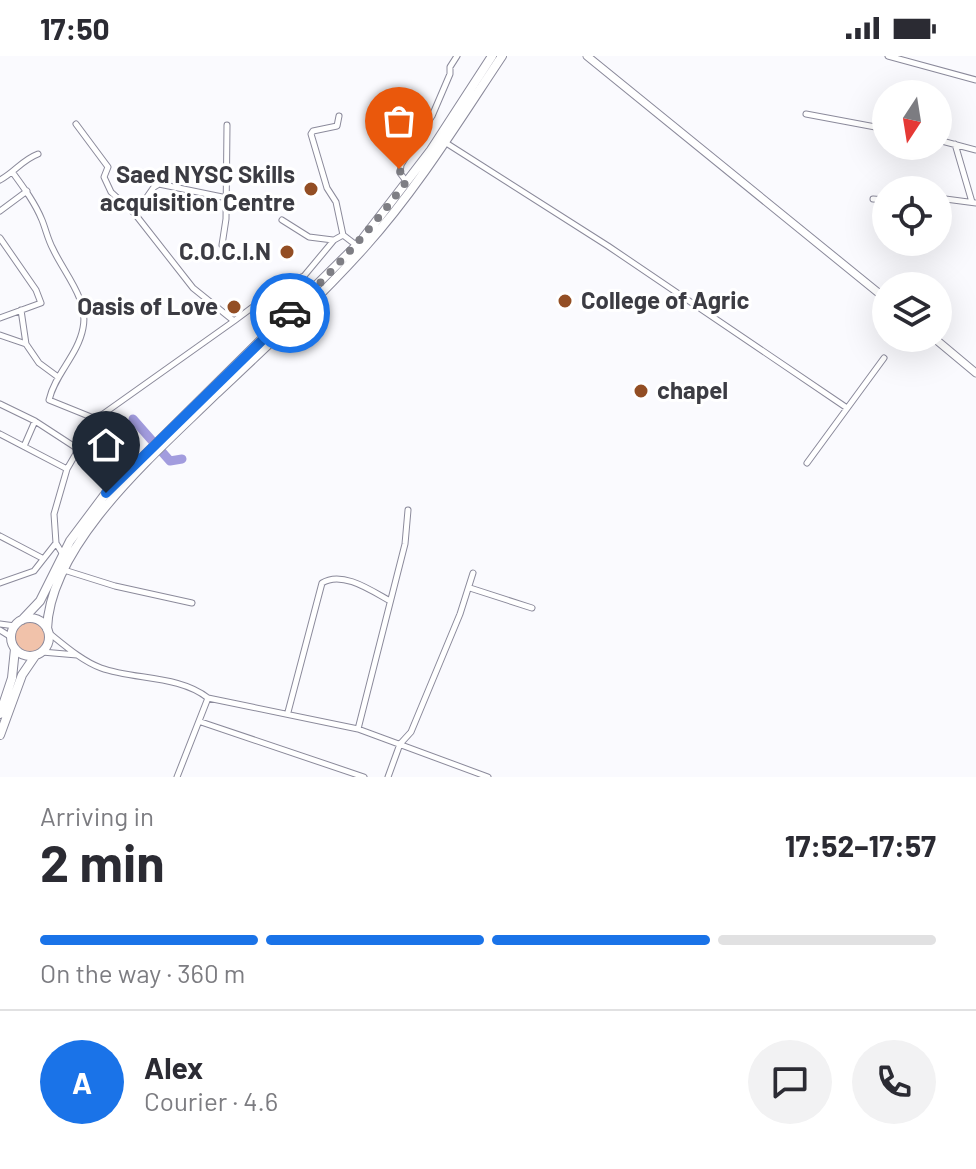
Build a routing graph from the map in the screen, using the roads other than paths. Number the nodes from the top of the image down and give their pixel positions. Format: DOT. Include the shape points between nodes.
graph roads {
  1 [pos="457,56"];
  2 [pos="502,56"];
  3 [pos="587,56"];
  4 [pos="888,56"];
  5 [pos="489,60"];
  6 [pos="976,80"];
  7 [pos="806,114"];
  8 [pos="339,116"];
  9 [pos="76,124"];
  10 [pos="227,125"];
  11 [pos="872,126"];
  12 [pos="442,140"];
  13 [pos="952,143"];
  14 [pos="955,144"];
  15 [pos="976,150"];
  16 [pos="38,154"];
  17 [pos="13,173"];
  18 [pos="0,180"];
  19 [pos="406,182"];
  20 [pos="27,191"];
  21 [pos="227,198"];
  22 [pos="952,200"];
  23 [pos="974,202"];
  24 [pos="0,211"];
  25 [pos="135,214"];
  26 [pos="282,220"];
  27 [pos="343,235"];
  28 [pos="0,238"];
  29 [pos="334,240"];
  30 [pos="222,245"];
  31 [pos="356,245"];
  32 [pos="872,288"];
  33 [pos="21,310"];
  34 [pos="0,318"];
  35 [pos="234,321"];
  36 [pos="0,335"];
  37 [pos="26,344"];
  38 [pos="951,352"];
  39 [pos="884,358"];
  40 [pos="976,373"];
  41 [pos="58,377"];
  42 [pos="0,404"];
  43 [pos="847,408"];
  44 [pos="96,419"];
  45 [pos="35,421"];
  46 [pos="0,434"];
  47 [pos="163,441"];
  48 [pos="25,444"];
  49 [pos="78,449"];
  50 [pos="153,451"];
  51 [pos="807,463"];
  52 [pos="67,469"];
  53 [pos="408,510"];
  54 [pos="0,536"];
  55 [pos="56,543"];
  56 [pos="63,554"];
  57 [pos="42,558"];
  58 [pos="64,570"];
  59 [pos="473,573"];
  60 [pos="0,583"];
  61 [pos="470,588"];
  62 [pos="390,601"];
  63 [pos="192,603"];
  64 [pos="532,608"];
  65 [pos="19,623"];
  66 [pos="0,624"];
  67 [pos="0,630"];
  68 [pos="48,631"];
  69 [pos="11,637"];
  70 [pos="15,649"];
  71 [pos="38,654"];
  72 [pos="80,656"];
  73 [pos="208,698"];
  74 [pos="288,712"];
  75 [pos="0,714"];
  76 [pos="201,722"];
  77 [pos="358,729"];
  78 [pos="0,735"];
  79 [pos="400,744"];
  80 [pos="177,777"];
  81 [pos="364,777"];
  82 [pos="388,777"];
  83 [pos="488,777"];
  1 -- 19 [label="street" via="432,116 401,165"];
  2 -- 5 [label="main road"];
  3 -- 32 [label="main road"];
  4 -- 6 [label="street"];
  5 -- 12 [label="main road"];
  7 -- 11 [label="street"];
  8 -- 27 [label="street" via="337,126 311,134"];
  9 -- 25 [label="street" via="108,167 104,177 111,192"];
  10 -- 21 [label="street"];
  12 -- 19 [label="main road"];
  12 -- 43 [label="street"];
  12 -- 47 [label="main road" via="400,205 363,249"];
  13 -- 14 [label="street"];
  14 -- 15 [label="street"];
  14 -- 23 [label="street"];
  16 -- 17 [label="street"];
  17 -- 18 [label="street"];
  17 -- 20 [label="street"];
  19 -- 31 [label="main road"];
  20 -- 24 [label="street"];
  20 -- 41 [label="street" via="84,316 75,352"];
  21 -- 25 [label="street" via="159,184"];
  21 -- 30 [label="street"];
  22 -- 23 [label="street"];
  25 -- 35 [label="street" via="193,288"];
  26 -- 29 [label="street" via="309,237"];
  27 -- 29 [label="street"];
  27 -- 31 [label="street"];
  28 -- 33 [label="street" via="41,303"];
  29 -- 35 [label="street" via="304,276 281,286"];
  31 -- 47 [label="main road"];
  33 -- 34 [label="street"];
  33 -- 37 [label="street"];
  35 -- 44 [label="street"];
  36 -- 37 [label="street"];
  37 -- 41 [label="street"];
  38 -- 40 [label="main road"];
  39 -- 43 [label="street"];
  41 -- 44 [label="street" via="49,400"];
  42 -- 45 [label="street"];
  43 -- 51 [label="street"];
  44 -- 49 [label="street"];
  45 -- 48 [label="street"];
  45 -- 49 [label="street"];
  46 -- 48 [label="street"];
  47 -- 50 [label="main road"];
  48 -- 52 [label="street"];
  49 -- 52 [label="street"];
  50 -- 56 [label="main road" via="98,502"];
  50 -- 58 [label="main road" via="105,508"];
  52 -- 55 [label="street" via="54,514"];
  53 -- 62 [label="street"];
  54 -- 57 [label="street"];
  55 -- 56 [label="street"];
  55 -- 57 [label="street"];
  56 -- 65 [label="main road" via="40,601"];
  57 -- 60 [label="street" via="34,571"];
  58 -- 63 [label="street"];
  58 -- 68 [label="main road" via="49,604"];
  59 -- 61 [label="street"];
  61 -- 64 [label="street"];
  61 -- 79 [label="street" via="411,732"];
  62 -- 74 [label="street" via="343,580 322,583"];
  62 -- 77 [label="street"];
  65 -- 66 [label="street"];
  65 -- 68 [label="main road" via="34,619"];
  65 -- 69 [label="main road"];
  67 -- 69 [label="street"];
  68 -- 71 [label="main road" via="49,642"];
  68 -- 72 [label="street"];
  69 -- 70 [label="main road"];
  70 -- 71 [label="main road" via="26,656"];
  70 -- 75 [label="main road"];
  71 -- 72 [label="street"];
  71 -- 78 [label="main road" via="22,675"];
  72 -- 73 [label="street" via="98,667 196,690"];
  73 -- 74 [label="street"];
  73 -- 76 [label="street"];
  74 -- 77 [label="street"];
  76 -- 80 [label="street"];
  76 -- 81 [label="street"];
  77 -- 79 [label="street"];
  79 -- 82 [label="street"];
  79 -- 83 [label="street"];
}
